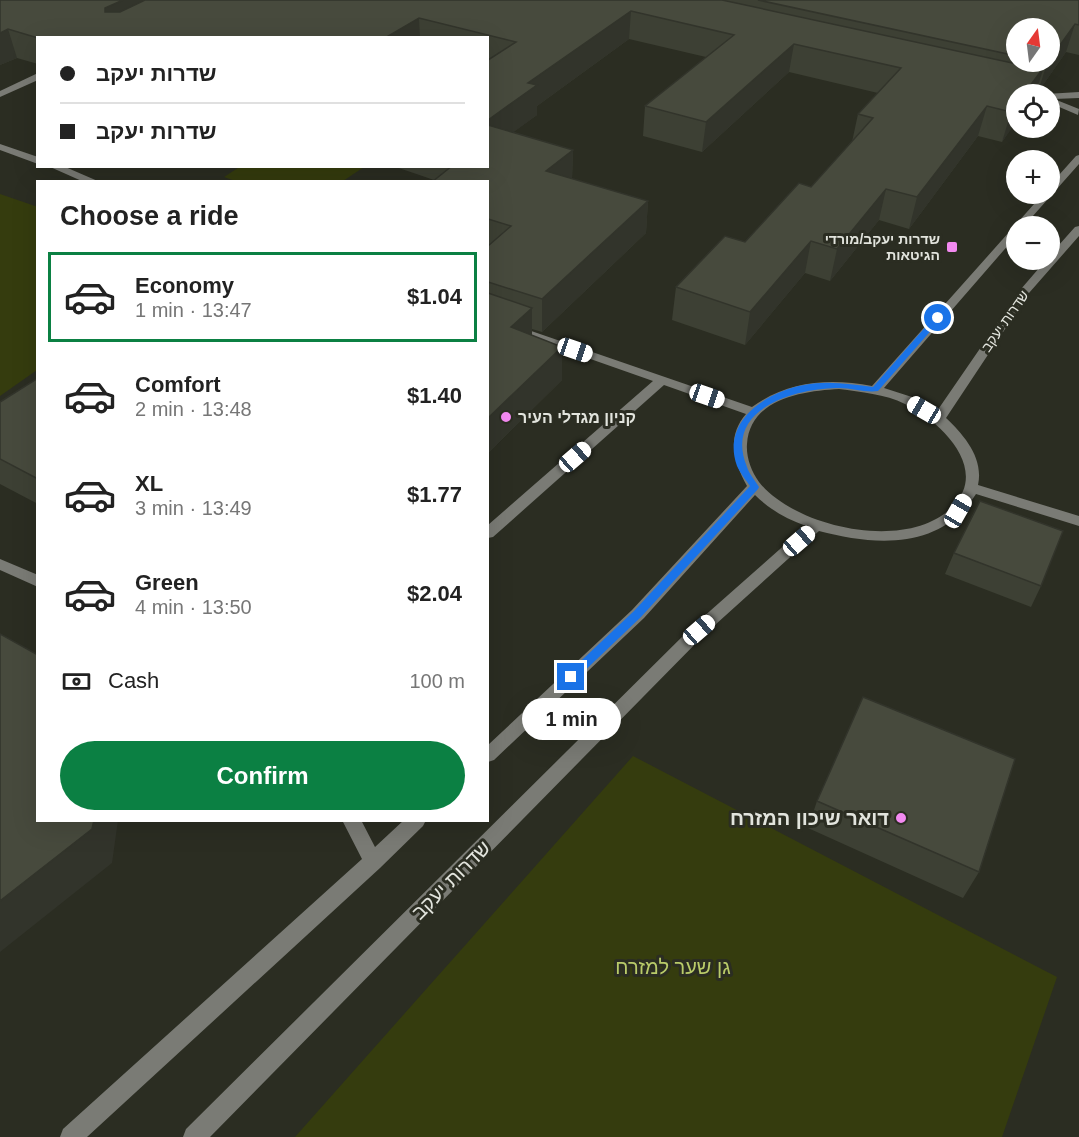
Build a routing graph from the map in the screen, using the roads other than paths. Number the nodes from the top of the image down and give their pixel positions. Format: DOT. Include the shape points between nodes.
graph roads {
  1 [pos="36,77"];
  2 [pos="0,94"];
  3 [pos="1079,95"];
  4 [pos="1060,97"];
  5 [pos="1079,100"];
  6 [pos="1060,103"];
  7 [pos="1078,112"];
  8 [pos="0,147"];
  9 [pos="1079,158"];
  10 [pos="36,160"];
  11 [pos="58,168"];
  12 [pos="89,180"];
  13 [pos="1060,180"];
  14 [pos="1038,204"];
  15 [pos="1028,216"];
  16 [pos="1079,229"];
  17 [pos="1006,241"];
  18 [pos="489,320"];
  19 [pos="662,380"];
  20 [pos="875,390"];
  21 [pos="752,412"];
  22 [pos="939,418"];
  23 [pos="754,487"];
  24 [pos="971,488"];
  25 [pos="1079,521"];
  26 [pos="816,526"];
  27 [pos="489,532"];
  28 [pos="0,564"];
  29 [pos="36,581"];
  30 [pos="489,754"];
  31 [pos="352,822"];
  32 [pos="415,822"];
  33 [pos="373,862"];
  34 [pos="71,1137"];
  35 [pos="194,1137"];
  1 -- 2 [label="street"];
  3 -- 4 [label="street"];
  5 -- 7 [label="street"];
  6 -- 7 [label="street"];
  8 -- 10 [label="street"];
  9 -- 13 [label="street"];
  11 -- 12 [label="street"];
  14 -- 15 [label="street"];
  16 -- 22 [label="street, שדרות יעקב" via="1025,291"];
  17 -- 20 [label="street"];
  18 -- 19 [label="street"];
  19 -- 21 [label="street"];
  19 -- 27 [label="street"];
  20 -- 21 [label="street" via="839,385 804,387 775,396"];
  20 -- 22 [label="street" via="909,401"];
  21 -- 23 [label="street" via="742,428 738,447 742,467"];
  22 -- 24 [label="street" via="960,440 972,464"];
  23 -- 26 [label="street" via="780,510"];
  23 -- 30 [label="street" via="638,614"];
  24 -- 25 [label="street"];
  24 -- 26 [label="street" via="958,511 932,527 905,534 856,536"];
  26 -- 35 [label="street, שדרות יעקב" via="699,630"];
  28 -- 29 [label="street"];
  31 -- 33 [label="street"];
  32 -- 33 [label="street"];
  33 -- 34 [label="street"];
}
